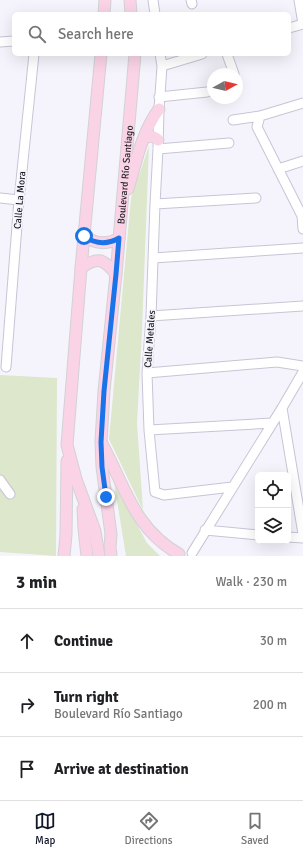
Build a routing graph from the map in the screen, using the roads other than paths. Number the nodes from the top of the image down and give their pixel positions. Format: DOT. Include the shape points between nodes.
graph roads {
  1 [pos="130,0"];
  2 [pos="153,0"];
  3 [pos="299,0"];
  4 [pos="105,1"];
  5 [pos="104,12"];
  6 [pos="131,12"];
  7 [pos="155,12"];
  8 [pos="303,24"];
  9 [pos="291,27"];
  10 [pos="12,41"];
  11 [pos="0,42"];
  12 [pos="34,56"];
  13 [pos="101,56"];
  14 [pos="135,56"];
  15 [pos="160,56"];
  16 [pos="195,56"];
  17 [pos="228,56"];
  18 [pos="162,66"];
  19 [pos="232,68"];
  20 [pos="207,92"];
  21 [pos="159,97"];
  22 [pos="303,103"];
  23 [pos="159,109"];
  24 [pos="260,116"];
  25 [pos="233,120"];
  26 [pos="144,138"];
  27 [pos="229,144"];
  28 [pos="158,145"];
  29 [pos="303,161"];
  30 [pos="278,169"];
  31 [pos="0,198"];
  32 [pos="256,198"];
  33 [pos="19,200"];
  34 [pos="155,204"];
  35 [pos="121,210"];
  36 [pos="302,215"];
  37 [pos="303,229"];
  38 [pos="84,236"];
  39 [pos="119,238"];
  40 [pos="303,248"];
  41 [pos="153,258"];
  42 [pos="81,268"];
  43 [pos="116,274"];
  44 [pos="303,306"];
  45 [pos="151,316"];
  46 [pos="3,346"];
  47 [pos="303,366"];
  48 [pos="6,367"];
  49 [pos="303,372"];
  50 [pos="147,373"];
  51 [pos="282,408"];
  52 [pos="272,423"];
  53 [pos="149,430"];
  54 [pos="101,442"];
  55 [pos="67,445"];
  56 [pos="0,480"];
  57 [pos="232,487"];
  58 [pos="10,494"];
  59 [pos="83,502"];
  60 [pos="206,530"];
  61 [pos="111,534"];
  62 [pos="303,534"];
  63 [pos="255,535"];
  64 [pos="291,537"];
  65 [pos="303,538"];
  66 [pos="194,554"];
  67 [pos="178,555"];
  68 [pos="64,556"];
  69 [pos="88,556"];
  70 [pos="99,556"];
  71 [pos="111,556"];
  72 [pos="118,556"];
  1 -- 6 [label="main road"];
  2 -- 7 [label="street"];
  3 -- 8 [label="street"];
  4 -- 5 [label="main road"];
  8 -- 9 [label="street"];
  10 -- 11 [label="street"];
  12 -- 33 [label="street, Calle La Mora"];
  13 -- 38 [label="main road"];
  14 -- 35 [label="main road, Boulevard Río Santiago"];
  15 -- 18 [label="street, Calle Metales"];
  16 -- 18 [label="street"];
  17 -- 19 [label="street"];
  18 -- 21 [label="street, Calle Metales"];
  20 -- 21 [label="street"];
  21 -- 23 [label="street, Calle Metales"];
  22 -- 24 [label="street"];
  23 -- 26 [label="main road" via="152,118"];
  23 -- 28 [label="street, Calle Metales"];
  24 -- 25 [label="street"];
  24 -- 30 [label="street" via="257,127"];
  26 -- 28 [label="main road" via="154,136"];
  26 -- 35 [label="main road"];
  27 -- 28 [label="street"];
  28 -- 34 [label="street, Calle Metales"];
  29 -- 30 [label="street"];
  30 -- 36 [label="street"];
  31 -- 33 [label="street"];
  32 -- 34 [label="street"];
  33 -- 46 [label="street, Calle La Mora"];
  34 -- 41 [label="street, Calle Metales"];
  35 -- 39 [label="main road, Boulevard Río Santiago"];
  36 -- 37 [label="street"];
  38 -- 39 [label="main road" via="92,242 101,243 111,243"];
  38 -- 42 [label="main road"];
  39 -- 43 [label="main road, Boulevard Río Santiago"];
  40 -- 41 [label="street"];
  41 -- 45 [label="street, Calle Metales"];
  42 -- 43 [label="main road" via="89,262 99,260 108,264"];
  42 -- 55 [label="main road"];
  43 -- 54 [label="main road, Boulevard Río Santiago"];
  44 -- 45 [label="street"];
  45 -- 50 [label="street, Calle Metales"];
  46 -- 48 [label="street, Calle La Mora"];
  47 -- 50 [label="street" via="277,362"];
  49 -- 51 [label="street"];
  50 -- 53 [label="street, Calle Metales"];
  51 -- 52 [label="street"];
  51 -- 62 [label="street"];
  52 -- 53 [label="street"];
  52 -- 57 [label="street"];
  53 -- 57 [label="street, Calle Metales" via="155,492 164,495"];
  54 -- 61 [label="main road, Boulevard Río Santiago"];
  54 -- 67 [label="main road" via="144,526"];
  55 -- 59 [label="main road"];
  55 -- 68 [label="main road"];
  56 -- 58 [label="street"];
  57 -- 60 [label="street"];
  59 -- 69 [label="main road"];
  59 -- 70 [label="main road" via="95,532"];
  60 -- 63 [label="street"];
  60 -- 66 [label="street"];
  61 -- 71 [label="main road, Boulevard Río Santiago"];
  61 -- 72 [label="main road, Boulevard Río Santiago"];
  64 -- 65 [label="street"];
  66 -- 67 [label="street" via="185,551"];
}
